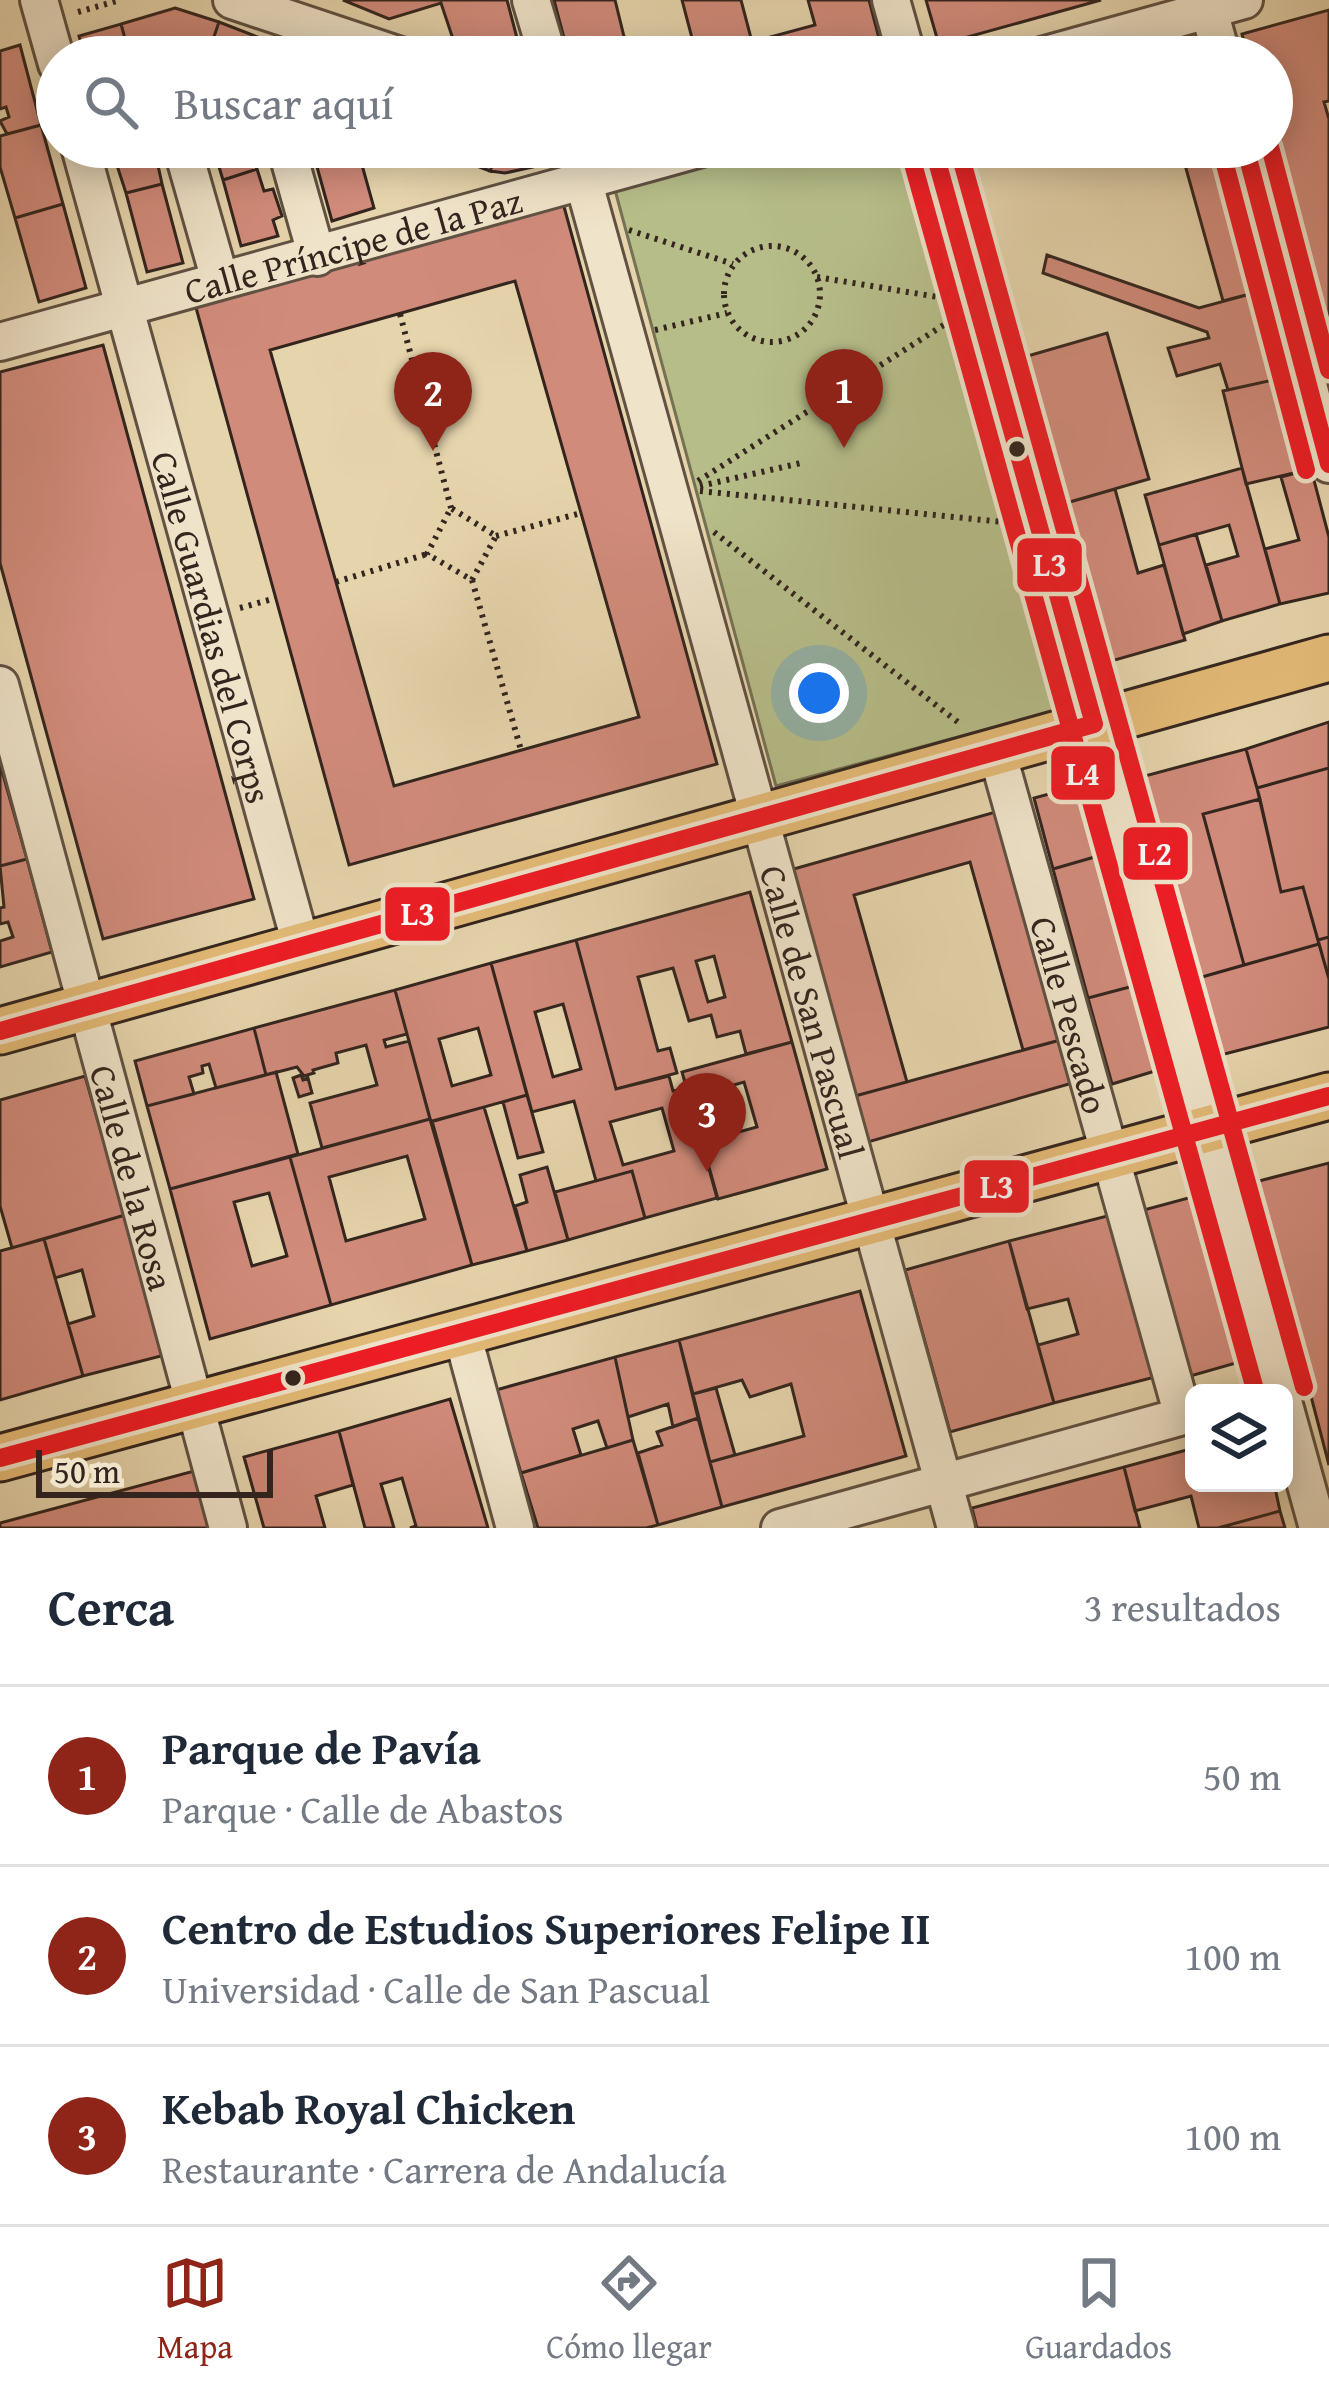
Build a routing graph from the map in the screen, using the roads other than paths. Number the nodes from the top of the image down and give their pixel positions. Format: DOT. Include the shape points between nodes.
graph roads {
  1 [pos="39,0"];
  2 [pos="232,0"];
  3 [pos="531,0"];
  4 [pos="891,0"];
  5 [pos="1220,3"];
  6 [pos="49,36"];
  7 [pos="340,36"];
  8 [pos="542,36"];
  9 [pos="901,36"];
  10 [pos="1109,36"];
  11 [pos="1221,36"];
  12 [pos="86,168"];
  13 [pos="188,168"];
  14 [pos="292,168"];
  15 [pos="564,168"];
  16 [pos="579,168"];
  17 [pos="939,168"];
  18 [pos="1251,168"];
  19 [pos="316,257"];
  20 [pos="220,280"];
  21 [pos="123,308"];
  22 [pos="0,342"];
  23 [pos="1329,464"];
  24 [pos="1329,658"];
  25 [pos="0,685"];
  26 [pos="1094,724"];
  27 [pos="980,739"];
  28 [pos="759,818"];
  29 [pos="302,948"];
  30 [pos="87,1007"];
  31 [pos="0,1031"];
  32 [pos="1329,1096"];
  33 [pos="1207,1130"];
  34 [pos="1108,1157"];
  35 [pos="871,1221"];
  36 [pos="462,1333"];
  37 [pos="1274,1384"];
  38 [pos="1185,1401"];
  39 [pos="195,1404"];
  40 [pos="1185,1415"];
  41 [pos="1293,1447"];
  42 [pos="0,1459"];
  43 [pos="943,1483"];
  44 [pos="228,1528"];
  45 [pos="514,1528"];
  46 [pos="780,1528"];
  47 [pos="956,1528"];
  48 [pos="1318,1528"];
  1 -- 6 [label="street"];
  2 -- 7 [label="street"];
  3 -- 8 [label="street"];
  4 -- 9 [label="street"];
  5 -- 10 [label="street"];
  5 -- 11 [label="street"];
  12 -- 21 [label="street, Calle Guardias del Corps"];
  13 -- 20 [label="street"];
  14 -- 19 [label="street"];
  15 -- 19 [label="street, Calle Príncipe de la Paz"];
  16 -- 28 [label="street, Calle de San Pascual"];
  17 -- 26 [label="street"];
  18 -- 23 [label="street"];
  19 -- 20 [label="street, Calle Príncipe de la Paz"];
  20 -- 21 [label="street, Calle Príncipe de la Paz"];
  21 -- 22 [label="street, Calle Príncipe de la Paz"];
  21 -- 29 [label="street, Calle Guardias del Corps"];
  24 -- 26 [label="main road"];
  25 -- 30 [label="street, Calle de la Rosa"];
  26 -- 27 [label="main road"];
  26 -- 33 [label="street"];
  27 -- 28 [label="main road"];
  27 -- 34 [label="street, Calle Pescado"];
  28 -- 29 [label="main road"];
  28 -- 35 [label="street, Calle de San Pascual"];
  29 -- 30 [label="main road"];
  30 -- 31 [label="main road"];
  30 -- 39 [label="street, Calle de la Rosa"];
  32 -- 33 [label="main road"];
  33 -- 34 [label="main road"];
  33 -- 37 [label="street"];
  34 -- 35 [label="main road"];
  34 -- 38 [label="street, Calle Pescado"];
  35 -- 36 [label="main road"];
  35 -- 43 [label="street, Calle de San Pascual"];
  36 -- 39 [label="main road"];
  36 -- 45 [label="street"];
  39 -- 42 [label="main road"];
  39 -- 44 [label="street, Calle de la Rosa"];
  40 -- 43 [label="street"];
  41 -- 48 [label="street"];
  43 -- 46 [label="street"];
  43 -- 47 [label="street, Calle de San Pascual"];
}
